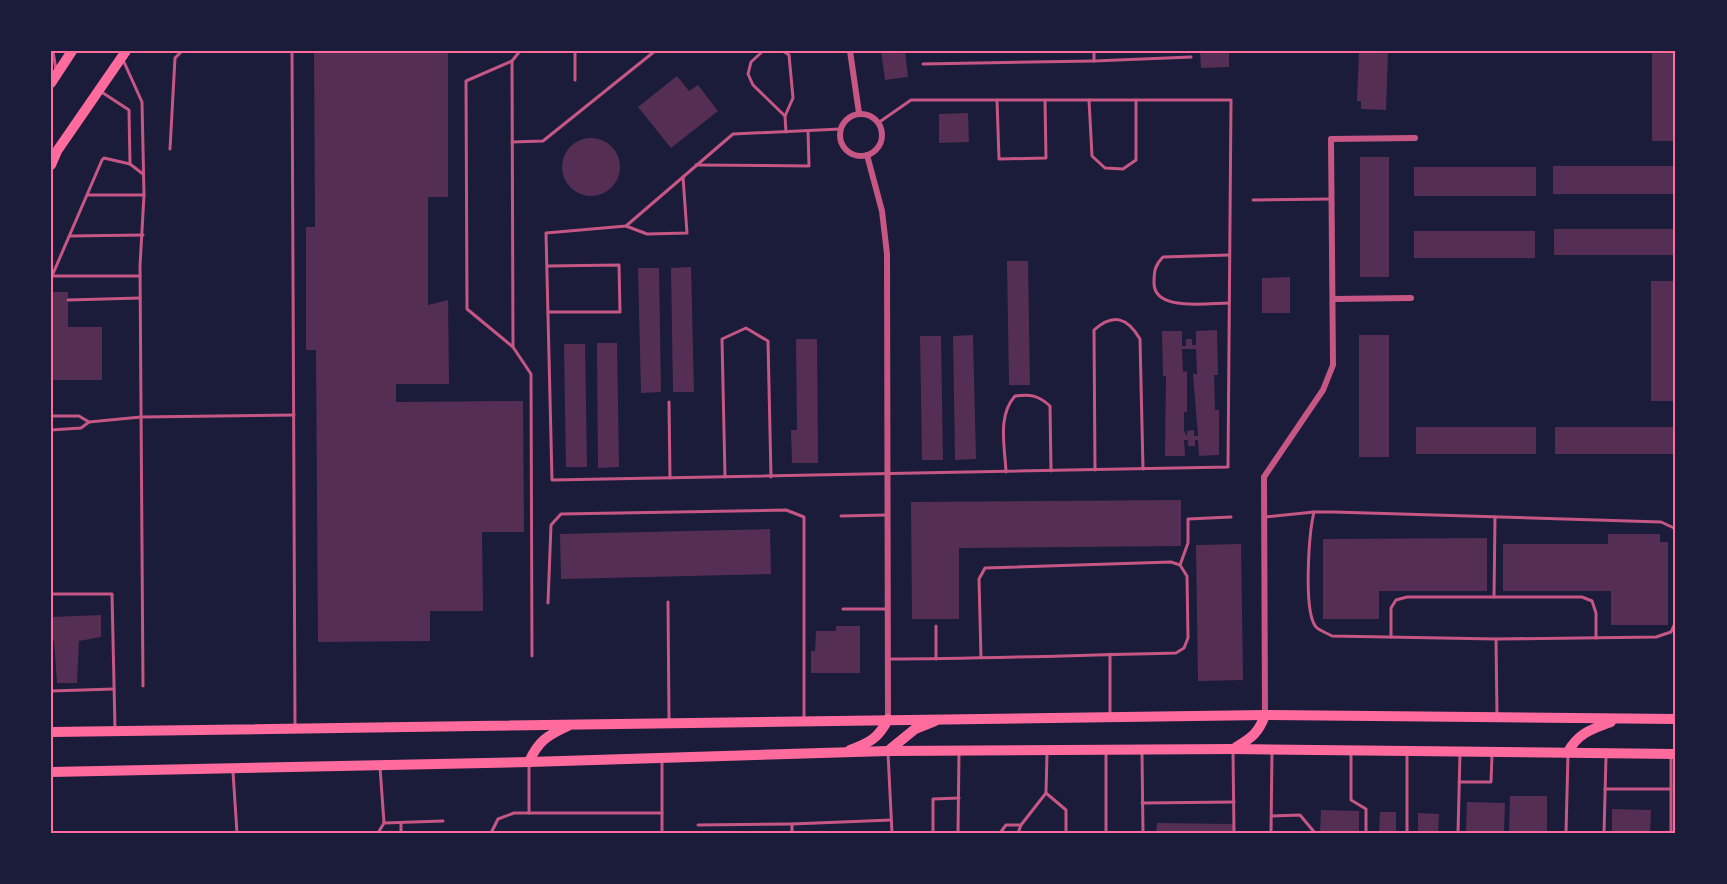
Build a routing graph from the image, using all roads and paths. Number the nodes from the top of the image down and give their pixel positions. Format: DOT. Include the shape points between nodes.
graph roads {
  1 [pos="53,51"];
  2 [pos="72,51"];
  3 [pos="182,51"];
  4 [pos="292,51"];
  5 [pos="520,51"];
  6 [pos="575,51"];
  7 [pos="587,51"];
  8 [pos="655,51"];
  9 [pos="763,51"];
  10 [pos="783,51"];
  11 [pos="850,51"];
  12 [pos="1094,51"];
  13 [pos="123,53"];
  14 [pos="1191,57"];
  15 [pos="512,61"];
  16 [pos="1094,61"];
  17 [pos="923,64"];
  18 [pos="54,79"];
  19 [pos="575,80"];
  20 [pos="99,90"];
  21 [pos="997,100"];
  22 [pos="1045,100"];
  23 [pos="1089,100"];
  24 [pos="1136,100"];
  25 [pos="859,114"];
  26 [pos="785,116"];
  27 [pos="878,123"];
  28 [pos="840,129"];
  29 [pos="808,130"];
  30 [pos="786,132"];
  31 [pos="1415,138"];
  32 [pos="512,142"];
  33 [pos="170,149"];
  34 [pos="867,155"];
  35 [pos="130,164"];
  36 [pos="51,165"];
  37 [pos="696,165"];
  38 [pos="143,174"];
  39 [pos="683,177"];
  40 [pos="88,195"];
  41 [pos="144,195"];
  42 [pos="1332,199"];
  43 [pos="1253,200"];
  44 [pos="626,226"];
  45 [pos="143,235"];
  46 [pos="70,236"];
  47 [pos="1229,255"];
  48 [pos="547,266"];
  49 [pos="140,276"];
  50 [pos="52,277"];
  51 [pos="140,298"];
  52 [pos="1411,298"];
  53 [pos="1334,299"];
  54 [pos="68,300"];
  55 [pos="1229,303"];
  56 [pos="548,312"];
  57 [pos="513,347"];
  58 [pos="669,402"];
  59 [pos="294,415"];
  60 [pos="51,416"];
  61 [pos="141,417"];
  62 [pos="89,422"];
  63 [pos="51,430"];
  64 [pos="1143,469"];
  65 [pos="1095,470"];
  66 [pos="1052,471"];
  67 [pos="1006,472"];
  68 [pos="887,475"];
  69 [pos="725,477"];
  70 [pos="771,477"];
  71 [pos="670,478"];
  72 [pos="1314,512"];
  73 [pos="887,515"];
  74 [pos="842,516"];
  75 [pos="1231,517"];
  76 [pos="1264,517"];
  77 [pos="1495,517"];
  78 [pos="1676,534"];
  79 [pos="1180,565"];
  80 [pos="51,594"];
  81 [pos="1494,597"];
  82 [pos="668,602"];
  83 [pos="548,603"];
  84 [pos="843,609"];
  85 [pos="887,609"];
  86 [pos="1676,621"];
  87 [pos="936,626"];
  88 [pos="1391,637"];
  89 [pos="1596,638"];
  90 [pos="1496,639"];
  91 [pos="1110,654"];
  92 [pos="532,656"];
  93 [pos="886,658"];
  94 [pos="981,658"];
  95 [pos="936,659"];
  96 [pos="143,686"];
  97 [pos="114,689"];
  98 [pos="51,691"];
  99 [pos="1265,715"];
  100 [pos="1110,717"];
  101 [pos="944,718"];
  102 [pos="1497,718"];
  103 [pos="888,719"];
  104 [pos="1620,719"];
  105 [pos="1676,719"];
  106 [pos="804,720"];
  107 [pos="669,722"];
  108 [pos="574,723"];
  109 [pos="296,728"];
  110 [pos="115,731"];
  111 [pos="51,732"];
  112 [pos="1106,749"];
  113 [pos="1142,749"];
  114 [pos="1233,749"];
  115 [pos="1272,749"];
  116 [pos="1047,750"];
  117 [pos="1351,750"];
  118 [pos="888,751"];
  119 [pos="959,751"];
  120 [pos="1407,751"];
  121 [pos="1460,751"];
  122 [pos="1492,752"];
  123 [pos="1568,752"];
  124 [pos="1606,753"];
  125 [pos="842,754"];
  126 [pos="1674,754"];
  127 [pos="662,758"];
  128 [pos="529,762"];
  129 [pos="380,765"];
  130 [pos="233,768"];
  131 [pos="51,772"];
  132 [pos="1459,782"];
  133 [pos="1605,789"];
  134 [pos="1671,789"];
  135 [pos="1046,793"];
  136 [pos="958,798"];
  137 [pos="1234,802"];
  138 [pos="1142,803"];
  139 [pos="530,813"];
  140 [pos="662,813"];
  141 [pos="1272,816"];
  142 [pos="891,820"];
  143 [pos="444,821"];
  144 [pos="384,823"];
  145 [pos="401,823"];
  146 [pos="792,824"];
  147 [pos="698,825"];
  148 [pos="1021,825"];
  149 [pos="237,833"];
  150 [pos="378,833"];
  151 [pos="401,833"];
  152 [pos="491,833"];
  153 [pos="662,833"];
  154 [pos="792,833"];
  155 [pos="892,833"];
  156 [pos="933,833"];
  157 [pos="958,833"];
  158 [pos="1000,833"];
  159 [pos="1018,833"];
  160 [pos="1066,833"];
  161 [pos="1106,833"];
  162 [pos="1143,833"];
  163 [pos="1234,833"];
  164 [pos="1271,833"];
  165 [pos="1315,833"];
  166 [pos="1366,833"];
  167 [pos="1407,833"];
  168 [pos="1458,833"];
  169 [pos="1566,833"];
  170 [pos="1604,833"];
  171 [pos="1671,833"];
  1 -- 18 [label="lane"];
  2 -- 18 [label="main road"];
  3 -- 33 [label="lane" via="175,58"];
  4 -- 59 [label="lane"];
  5 -- 15 [label="lane"];
  6 -- 7 [label="lane"];
  6 -- 19 [label="lane"];
  8 -- 32 [label="lane" via="543,141"];
  9 -- 26 [label="lane" via="751,62 748,74 753,85"];
  10 -- 26 [label="lane" via="789,55 793,98"];
  11 -- 25 [label="street"];
  12 -- 16 [label="lane"];
  13 -- 20 [label="main road"];
  13 -- 38 [label="lane" via="141,99"];
  14 -- 16 [label="lane"];
  15 -- 32 [label="lane"];
  15 -- 57 [label="lane" via="466,81 467,309"];
  16 -- 17 [label="lane"];
  20 -- 35 [label="lane" via="129,110"];
  20 -- 36 [label="main road"];
  21 -- 22 [label="lane"];
  21 -- 22 [label="lane" via="999,159 1046,158"];
  21 -- 27 [label="lane" via="911,100"];
  22 -- 23 [label="lane"];
  23 -- 24 [label="lane"];
  23 -- 24 [label="lane" via="1092,156 1105,168 1123,169 1136,160"];
  24 -- 47 [label="lane" via="1231,100"];
  25 -- 27 [label="street"];
  25 -- 28 [label="street" via="846,119"];
  26 -- 30 [label="lane"];
  27 -- 34 [label="street" via="881,140"];
  28 -- 29 [label="lane"];
  28 -- 34 [label="street" via="841,144 846,150"];
  29 -- 30 [label="lane"];
  29 -- 37 [label="lane" via="809,166"];
  30 -- 37 [label="lane" via="733,134"];
  31 -- 42 [label="street" via="1331,139"];
  32 -- 57 [label="lane"];
  34 -- 68 [label="street" via="882,211 887,254"];
  35 -- 38 [label="lane"];
  35 -- 40 [label="lane" via="103,159"];
  37 -- 39 [label="lane"];
  38 -- 41 [label="lane"];
  39 -- 44 [label="lane"];
  39 -- 44 [label="lane" via="687,233 647,234"];
  40 -- 41 [label="lane"];
  40 -- 46 [label="lane"];
  41 -- 45 [label="lane"];
  42 -- 43 [label="lane"];
  42 -- 53 [label="street"];
  44 -- 48 [label="lane" via="546,233"];
  45 -- 46 [label="lane"];
  45 -- 49 [label="lane"];
  46 -- 50 [label="lane"];
  47 -- 55 [label="lane"];
  47 -- 55 [label="lane" via="1163,256 1156,263 1154,274 1154,289 1160,298 1172,303"];
  48 -- 56 [label="lane"];
  48 -- 56 [label="lane" via="619,265 620,312"];
  49 -- 50 [label="lane"];
  49 -- 51 [label="lane"];
  51 -- 54 [label="lane"];
  51 -- 61 [label="lane"];
  52 -- 53 [label="street"];
  53 -- 76 [label="street" via="1333,365 1323,390 1264,477"];
  55 -- 64 [label="lane" via="1228,467"];
  56 -- 71 [label="lane" via="552,480"];
  57 -- 92 [label="lane" via="531,374"];
  58 -- 71 [label="lane"];
  59 -- 61 [label="lane"];
  59 -- 109 [label="lane"];
  60 -- 62 [label="lane" via="80,416"];
  61 -- 62 [label="lane"];
  61 -- 96 [label="lane"];
  62 -- 63 [label="lane" via="81,428"];
  64 -- 65 [label="lane"];
  64 -- 65 [label="lane" via="1140,339 1133,327 1120,319 1104,321 1094,330"];
  65 -- 66 [label="lane"];
  66 -- 67 [label="lane"];
  66 -- 67 [label="lane" via="1050,406 1040,397 1028,394 1015,396 1006,405"];
  67 -- 68 [label="lane"];
  68 -- 70 [label="lane"];
  68 -- 73 [label="street"];
  69 -- 70 [label="lane"];
  69 -- 70 [label="lane" via="722,339 746,328 768,340"];
  69 -- 71 [label="lane"];
  72 -- 76 [label="lane"];
  72 -- 77 [label="lane"];
  72 -- 88 [label="lane" via="1309,533 1310,616 1317,629 1332,636"];
  73 -- 74 [label="lane"];
  73 -- 85 [label="street"];
  75 -- 79 [label="lane" via="1188,519 1188,543"];
  76 -- 99 [label="street"];
  77 -- 78 [label="lane" via="1661,522 1674,528"];
  77 -- 81 [label="lane"];
  79 -- 91 [label="lane" via="1186,576 1188,638 1184,648 1176,653"];
  79 -- 94 [label="lane" via="1171,562 985,568 979,579"];
  80 -- 97 [label="lane" via="112,594"];
  81 -- 88 [label="lane" via="1396,600 1391,608"];
  81 -- 89 [label="lane" via="1582,597 1592,601"];
  82 -- 107 [label="lane"];
  83 -- 106 [label="lane" via="551,525 561,514 786,510 804,517"];
  84 -- 85 [label="lane"];
  85 -- 93 [label="street"];
  86 -- 89 [label="lane" via="1671,632 1656,637"];
  87 -- 95 [label="lane"];
  88 -- 90 [label="lane"];
  89 -- 90 [label="lane"];
  90 -- 102 [label="lane"];
  91 -- 94 [label="lane"];
  91 -- 100 [label="lane"];
  93 -- 95 [label="lane"];
  93 -- 103 [label="street"];
  94 -- 95 [label="lane"];
  97 -- 98 [label="lane"];
  97 -- 110 [label="lane"];
  99 -- 100 [label="main road"];
  99 -- 102 [label="main road"];
  99 -- 114 [label="main road" via="1253,738"];
  100 -- 101 [label="main road"];
  101 -- 103 [label="main road"];
  101 -- 118 [label="main road" via="915,729"];
  102 -- 104 [label="main road"];
  103 -- 106 [label="main road"];
  103 -- 125 [label="main road" via="881,733 868,743"];
  104 -- 105 [label="main road"];
  104 -- 123 [label="main road" via="1588,730"];
  106 -- 107 [label="main road"];
  107 -- 108 [label="main road"];
  108 -- 109 [label="main road"];
  108 -- 128 [label="main road" via="546,735 536,745"];
  109 -- 110 [label="main road"];
  110 -- 111 [label="main road"];
  112 -- 113 [label="main road"];
  112 -- 116 [label="main road"];
  112 -- 161 [label="lane"];
  113 -- 114 [label="main road"];
  113 -- 138 [label="lane"];
  114 -- 115 [label="main road"];
  114 -- 137 [label="lane"];
  115 -- 117 [label="main road"];
  115 -- 141 [label="lane"];
  116 -- 119 [label="main road"];
  116 -- 135 [label="lane"];
  117 -- 120 [label="main road"];
  117 -- 166 [label="lane" via="1351,800 1366,809"];
  118 -- 119 [label="main road"];
  118 -- 125 [label="main road"];
  118 -- 142 [label="lane"];
  119 -- 136 [label="lane"];
  120 -- 121 [label="main road"];
  120 -- 167 [label="lane"];
  121 -- 122 [label="main road"];
  121 -- 132 [label="lane"];
  122 -- 123 [label="main road"];
  122 -- 132 [label="lane" via="1491,782"];
  123 -- 124 [label="main road"];
  123 -- 169 [label="lane"];
  124 -- 126 [label="main road"];
  124 -- 133 [label="lane"];
  125 -- 127 [label="main road"];
  126 -- 134 [label="lane"];
  127 -- 128 [label="main road"];
  127 -- 140 [label="lane"];
  128 -- 129 [label="main road"];
  128 -- 139 [label="lane"];
  129 -- 130 [label="main road"];
  129 -- 144 [label="lane"];
  130 -- 131 [label="main road"];
  130 -- 149 [label="lane"];
  132 -- 168 [label="lane"];
  133 -- 134 [label="lane"];
  133 -- 170 [label="lane"];
  134 -- 171 [label="lane"];
  135 -- 148 [label="lane"];
  135 -- 160 [label="lane" via="1066,810"];
  136 -- 156 [label="lane" via="933,799"];
  136 -- 157 [label="lane"];
  137 -- 138 [label="lane"];
  137 -- 163 [label="lane"];
  138 -- 162 [label="lane"];
  139 -- 140 [label="lane"];
  139 -- 152 [label="lane" via="498,819"];
  140 -- 153 [label="lane"];
  141 -- 164 [label="lane"];
  141 -- 165 [label="lane" via="1300,815"];
  142 -- 146 [label="lane"];
  142 -- 155 [label="lane"];
  143 -- 145 [label="lane"];
  144 -- 145 [label="lane"];
  144 -- 150 [label="lane"];
  145 -- 151 [label="lane"];
  146 -- 147 [label="lane"];
  146 -- 154 [label="lane"];
  148 -- 158 [label="lane" via="1006,825"];
  148 -- 159 [label="lane"];
}
